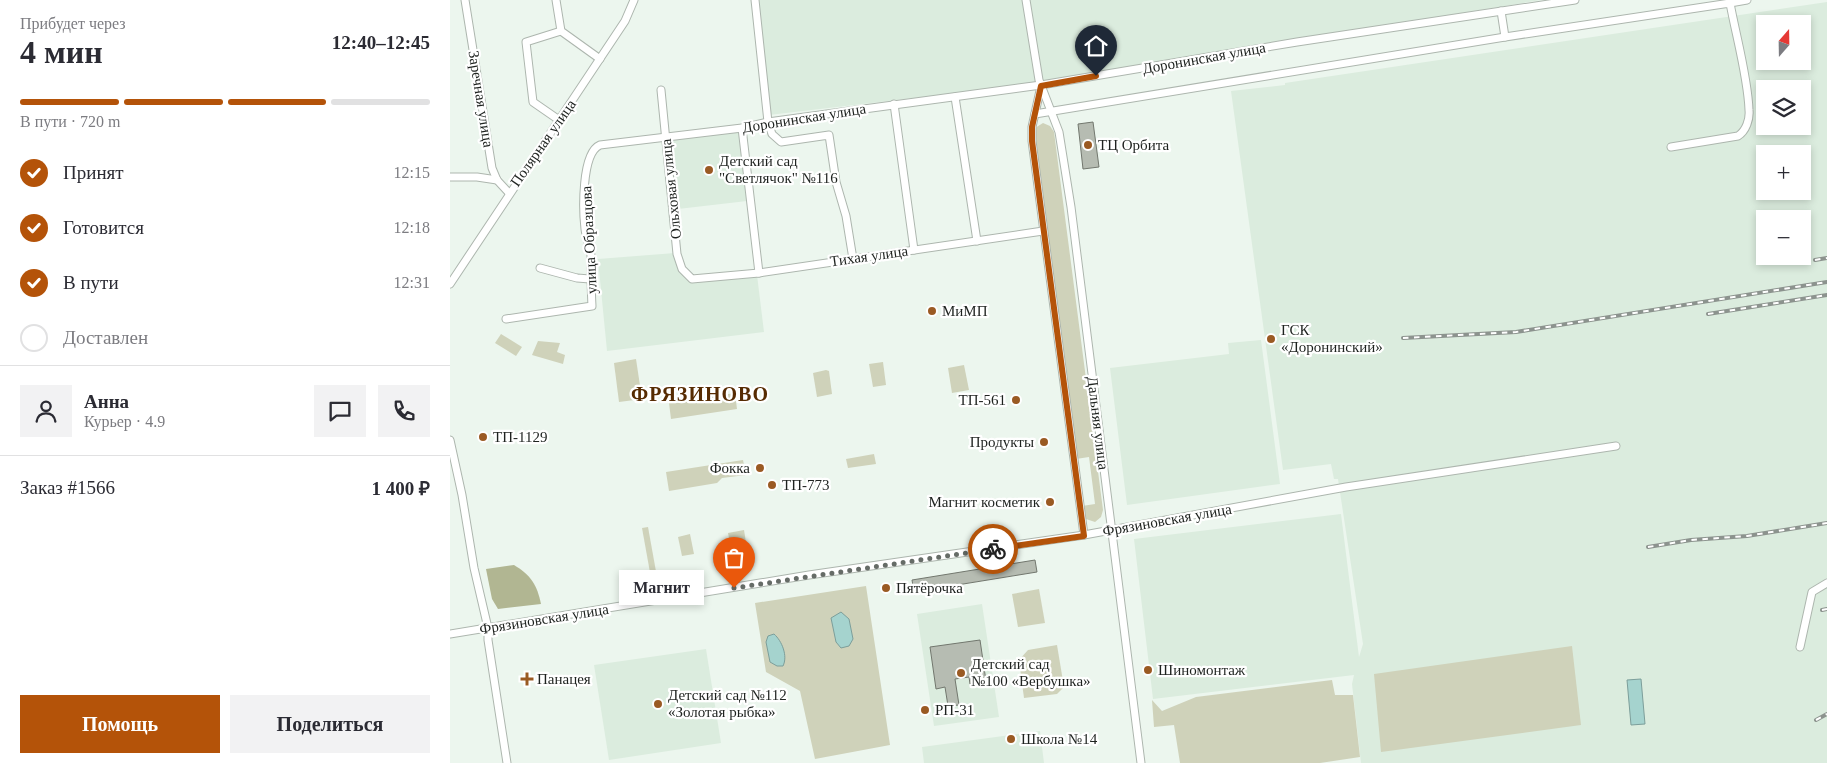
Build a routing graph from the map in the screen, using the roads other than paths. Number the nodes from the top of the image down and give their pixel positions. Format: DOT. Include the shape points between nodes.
graph roads {
  1 [pos="465,0"];
  2 [pos="556,0"];
  3 [pos="634,0"];
  4 [pos="755,0"];
  5 [pos="1026,0"];
  6 [pos="1575,0"];
  7 [pos="1747,0"];
  8 [pos="1730,3"];
  9 [pos="1502,11"];
  10 [pos="561,31"];
  11 [pos="1505,37"];
  12 [pos="600,59"];
  13 [pos="1041,86"];
  14 [pos="661,90"];
  15 [pos="955,97"];
  16 [pos="894,104"];
  17 [pos="1051,111"];
  18 [pos="1035,114"];
  19 [pos="559,120"];
  20 [pos="768,122"];
  21 [pos="742,128"];
  22 [pos="665,137"];
  23 [pos="595,147"];
  24 [pos="1671,147"];
  25 [pos="450,177"];
  26 [pos="497,180"];
  27 [pos="509,193"];
  28 [pos="1043,231"];
  29 [pos="976,241"];
  30 [pos="914,250"];
  31 [pos="854,259"];
  32 [pos="540,268"];
  33 [pos="759,272"];
  34 [pos="590,279"];
  35 [pos="696,279"];
  36 [pos="450,284"];
  37 [pos="506,319"];
  38 [pos="450,440"];
  39 [pos="1616,446"];
  40 [pos="1111,530"];
  41 [pos="1084,536"];
  42 [pos="1827,583"];
  43 [pos="488,628"];
  44 [pos="450,634"];
  45 [pos="1800,647"];
  46 [pos="507,763"];
  47 [pos="1141,763"];
  1 -- 26 [label="street, Заречная улица" via="492,168"];
  2 -- 10 [label="street"];
  3 -- 12 [label="street, Полярная улица" via="625,21"];
  4 -- 20 [label="street"];
  5 -- 13 [label="street, Дальняя улица"];
  6 -- 9 [label="street, Доронинская улица"];
  7 -- 8 [label="street"];
  8 -- 11 [label="street"];
  8 -- 24 [label="street" via="1747,92 1747,124 1738,136"];
  9 -- 11 [label="street"];
  9 -- 13 [label="street, Доронинская улица"];
  10 -- 12 [label="street"];
  10 -- 19 [label="street" via="526,42 534,102"];
  11 -- 17 [label="street"];
  12 -- 19 [label="street, Полярная улица"];
  13 -- 15 [label="street, Доронинская улица"];
  13 -- 17 [label="street, Дальняя улица"];
  13 -- 18 [label="street, Дальняя улица"];
  14 -- 22 [label="street, Ольховая улица"];
  15 -- 16 [label="street, Доронинская улица"];
  15 -- 29 [label="street"];
  16 -- 20 [label="street, Доронинская улица"];
  16 -- 30 [label="street"];
  17 -- 18 [label="street"];
  17 -- 40 [label="street, Дальняя улица" via="1059,132 1071,207"];
  18 -- 28 [label="street, Дальняя улица" via="1032,141"];
  19 -- 27 [label="street, Полярная улица"];
  20 -- 21 [label="street, Доронинская улица"];
  20 -- 31 [label="street" via="772,134 781,142 829,135"];
  21 -- 22 [label="street, Доронинская улица"];
  21 -- 33 [label="street"];
  22 -- 23 [label="street, Доронинская улица" via="605,143"];
  22 -- 35 [label="street, Ольховая улица" via="677,254 687,276"];
  23 -- 34 [label="street, улица Образцова" via="586,174 584,212 590,247"];
  25 -- 26 [label="street" via="477,176"];
  26 -- 27 [label="street, Заречная улица"];
  27 -- 36 [label="street, Полярная улица"];
  28 -- 29 [label="street, Тихая улица"];
  28 -- 41 [label="street, Дальняя улица"];
  29 -- 30 [label="street, Тихая улица"];
  30 -- 31 [label="street, Тихая улица"];
  31 -- 33 [label="street, Тихая улица"];
  32 -- 34 [label="street"];
  33 -- 35 [label="street, Тихая улица"];
  34 -- 37 [label="street, улица Образцова" via="592,306"];
  38 -- 43 [label="street"];
  39 -- 40 [label="street, Фрязиновская улица" via="1346,487"];
  40 -- 41 [label="street, Фрязиновская улица"];
  40 -- 47 [label="street, Дальняя улица"];
  41 -- 43 [label="street, Фрязиновская улица" via="800,577"];
  42 -- 45 [label="street" via="1812,592"];
  43 -- 44 [label="street, Фрязиновская улица"];
  43 -- 46 [label="street"];
}
